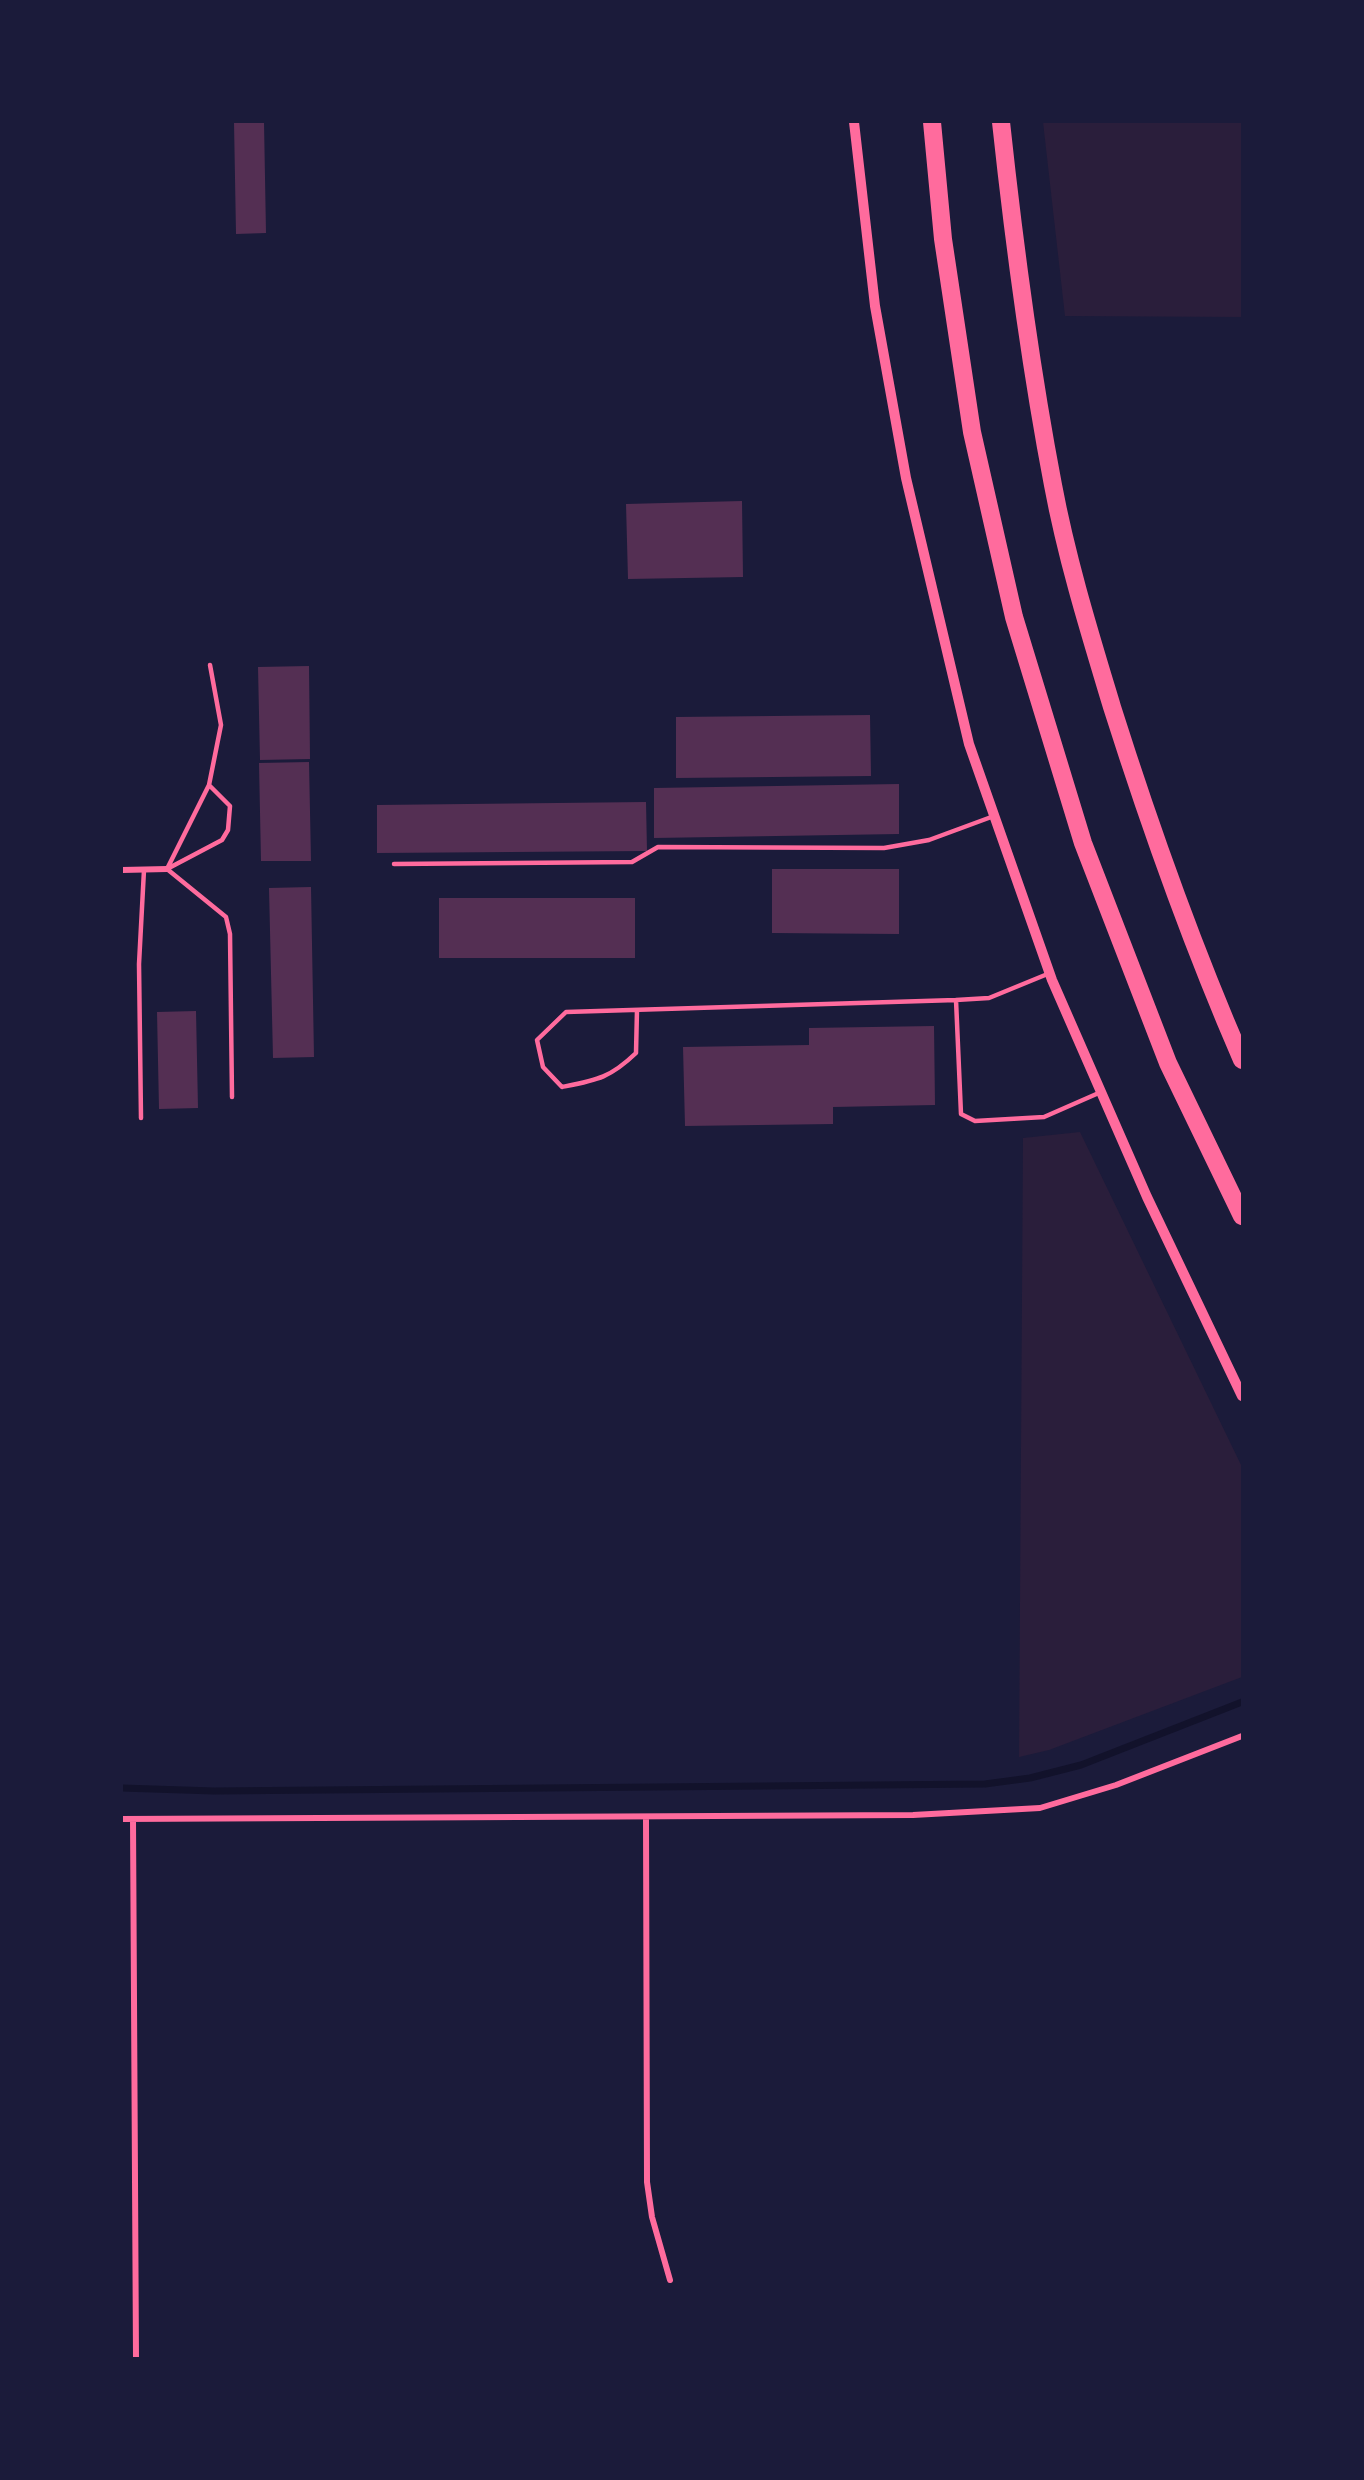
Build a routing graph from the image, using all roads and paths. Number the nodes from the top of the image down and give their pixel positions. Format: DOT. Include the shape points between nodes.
graph roads {
  1 [pos="854,122"];
  2 [pos="932,122"];
  3 [pos="1001,122"];
  4 [pos="210,665"];
  5 [pos="209,785"];
  6 [pos="994,816"];
  7 [pos="394,864"];
  8 [pos="167,869"];
  9 [pos="122,870"];
  10 [pos="144,870"];
  11 [pos="1050,973"];
  12 [pos="956,1000"];
  13 [pos="637,1010"];
  14 [pos="1242,1060"];
  15 [pos="1101,1092"];
  16 [pos="232,1097"];
  17 [pos="141,1118"];
  18 [pos="1242,1216"];
  19 [pos="1242,1396"];
  20 [pos="1242,1736"];
  21 [pos="646,1818"];
  22 [pos="122,1819"];
  23 [pos="133,1819"];
  24 [pos="670,2280"];
  25 [pos="136,2358"];
  1 -- 6 [label="street" via="875,306 906,478 969,744"];
  2 -- 18 [label="highway" via="943,239 972,432 1014,618 1083,843 1168,1063"];
  3 -- 14 [label="highway" via="1013,235 1053,486 1092,641 1143,805 1202,966"];
  4 -- 5 [label="lane" via="220,725"];
  5 -- 8 [label="lane"];
  5 -- 8 [label="lane" via="230,806 228,830 222,840"];
  6 -- 7 [label="lane" via="929,840 884,848 658,847 632,862"];
  6 -- 11 [label="street"];
  8 -- 10 [label="street"];
  8 -- 16 [label="lane" via="226,917 230,934"];
  9 -- 10 [label="street"];
  10 -- 17 [label="lane" via="138,964"];
  11 -- 12 [label="lane" via="989,998"];
  11 -- 15 [label="street"];
  12 -- 13 [label="lane"];
  12 -- 15 [label="lane" via="961,1114 975,1120 1044,1117"];
  13 -- 13 [label="lane" via="567,1011 537,1041 543,1067 562,1087 599,1080 620,1068 636,1053"];
  15 -- 19 [label="street"];
  20 -- 21 [label="street" via="1116,1785 1040,1808 914,1815"];
  21 -- 23 [label="street"];
  21 -- 24 [label="street" via="647,2182 652,2217"];
  22 -- 23 [label="street"];
  23 -- 25 [label="street"];
}
